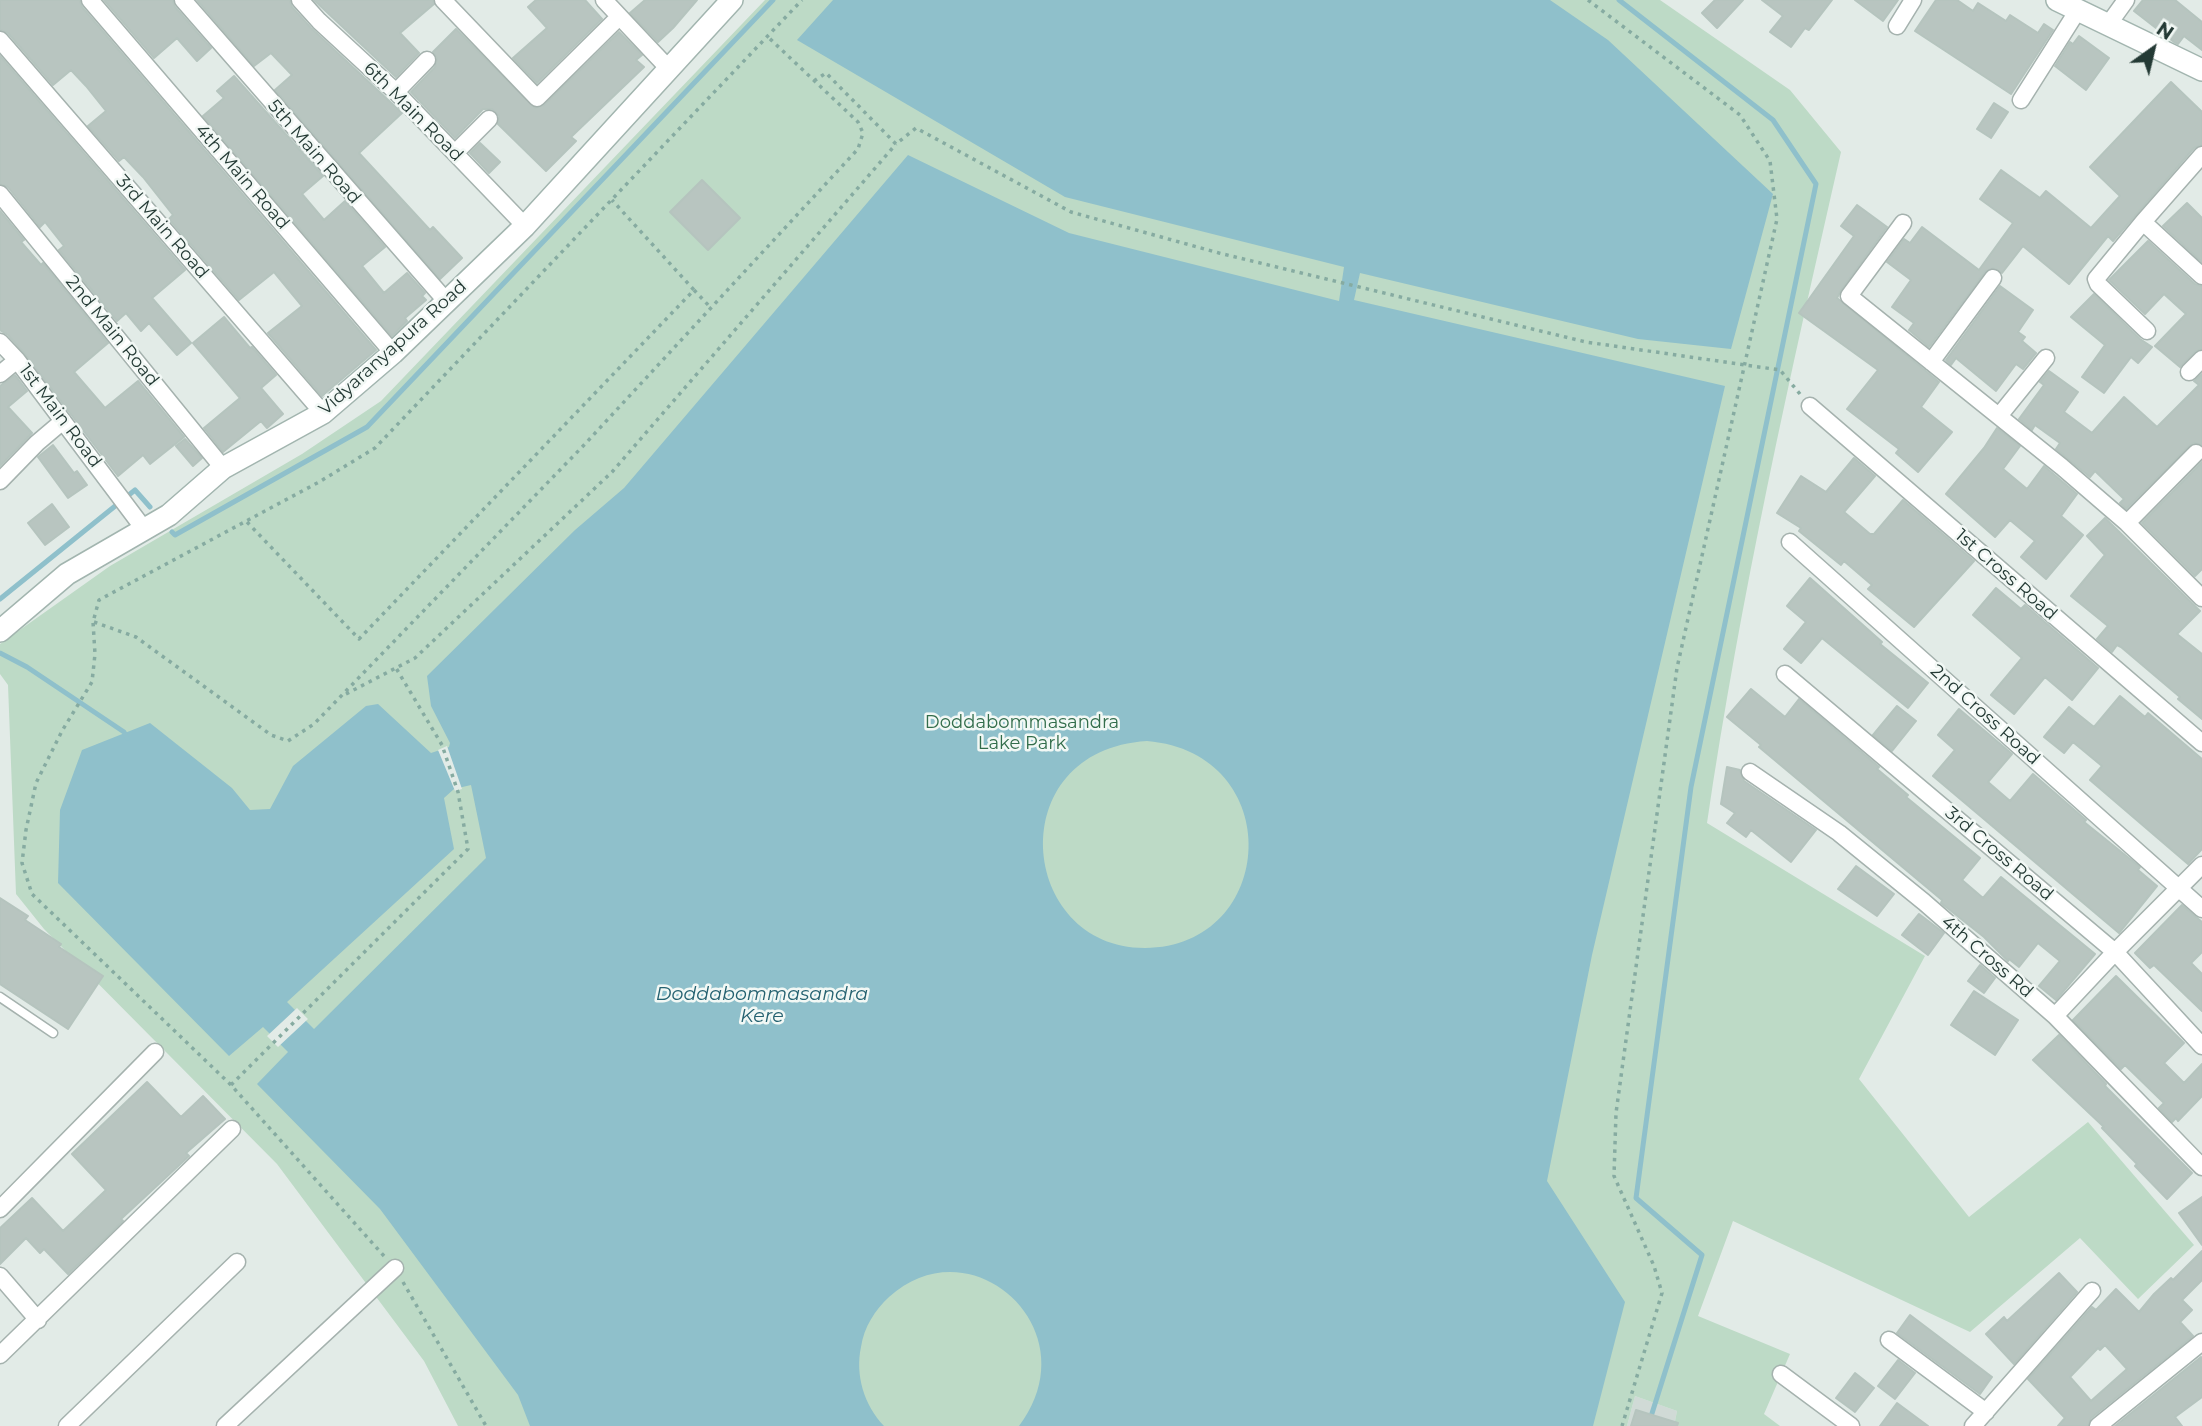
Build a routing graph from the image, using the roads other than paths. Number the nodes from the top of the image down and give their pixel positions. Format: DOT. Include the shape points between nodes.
graph roads {
  1 [pos="90,0"];
  2 [pos="183,0"];
  3 [pos="300,0"];
  4 [pos="443,0"];
  5 [pos="604,0"];
  6 [pos="732,0"];
  7 [pos="1913,0"];
  8 [pos="2057,0"];
  9 [pos="2126,0"];
  10 [pos="2078,10"];
  11 [pos="619,17"];
  12 [pos="2108,24"];
  13 [pos="1897,26"];
  14 [pos="0,40"];
  15 [pos="427,60"];
  16 [pos="669,69"];
  17 [pos="2202,71"];
  18 [pos="396,92"];
  19 [pos="2021,100"];
  20 [pos="489,119"];
  21 [pos="455,153"];
  22 [pos="2202,155"];
  23 [pos="0,194"];
  24 [pos="2143,222"];
  25 [pos="1903,223"];
  26 [pos="525,226"];
  27 [pos="2202,276"];
  28 [pos="1993,278"];
  29 [pos="447,302"];
  30 [pos="2147,331"];
  31 [pos="0,342"];
  32 [pos="393,353"];
  33 [pos="2046,358"];
  34 [pos="2202,359"];
  35 [pos="18,360"];
  36 [pos="1931,362"];
  37 [pos="2189,372"];
  38 [pos="0,374"];
  39 [pos="1810,406"];
  40 [pos="323,413"];
  41 [pos="1999,416"];
  42 [pos="63,421"];
  43 [pos="2196,453"];
  44 [pos="223,468"];
  45 [pos="0,481"];
  46 [pos="2127,523"];
  47 [pos="144,529"];
  48 [pos="1790,542"];
  49 [pos="2199,590"];
  50 [pos="0,630"];
  51 [pos="1786,674"];
  52 [pos="2202,743"];
  53 [pos="1750,772"];
  54 [pos="2202,865"];
  55 [pos="2180,888"];
  56 [pos="2202,909"];
  57 [pos="2115,951"];
  58 [pos="0,997"];
  59 [pos="2055,1016"];
  60 [pos="53,1033"];
  61 [pos="2202,1046"];
  62 [pos="155,1052"];
  63 [pos="232,1129"];
  64 [pos="2202,1167"];
  65 [pos="0,1209"];
  66 [pos="236,1262"];
  67 [pos="395,1268"];
  68 [pos="0,1276"];
  69 [pos="2092,1291"];
  70 [pos="38,1320"];
  71 [pos="1889,1340"];
  72 [pos="2202,1342"];
  73 [pos="0,1355"];
  74 [pos="1781,1374"];
  75 [pos="1986,1412"];
  76 [pos="67,1426"];
  77 [pos="225,1426"];
  78 [pos="1851,1426"];
  79 [pos="1973,1426"];
  80 [pos="2098,1426"];
  1 -- 32 [label="street, 4th Main Road"];
  2 -- 29 [label="street, 5th Main Road"];
  3 -- 18 [label="street, 6th Main Road"];
  4 -- 11 [label="street" via="537,98"];
  5 -- 11 [label="street"];
  6 -- 16 [label="main road, Vidyaranyapura Road"];
  7 -- 13 [label="street"];
  8 -- 10 [label="main road"];
  9 -- 12 [label="street"];
  10 -- 12 [label="main road"];
  10 -- 19 [label="street"];
  11 -- 16 [label="street"];
  12 -- 17 [label="main road"];
  14 -- 40 [label="street, 3rd Main Road"];
  15 -- 18 [label="street"];
  16 -- 26 [label="main road, Vidyaranyapura Road"];
  18 -- 21 [label="street, 6th Main Road"];
  20 -- 21 [label="street"];
  21 -- 26 [label="street, 6th Main Road"];
  22 -- 24 [label="street"];
  23 -- 44 [label="street, 2nd Main Road"];
  24 -- 27 [label="street"];
  24 -- 30 [label="street" via="2096,279"];
  25 -- 36 [label="street" via="1849,296"];
  26 -- 29 [label="main road, Vidyaranyapura Road"];
  28 -- 36 [label="street"];
  29 -- 32 [label="main road, Vidyaranyapura Road"];
  31 -- 35 [label="street, 1st Main Road"];
  32 -- 40 [label="main road, Vidyaranyapura Road"];
  33 -- 41 [label="street"];
  34 -- 37 [label="street"];
  35 -- 38 [label="street"];
  35 -- 42 [label="street, 1st Main Road"];
  36 -- 41 [label="street"];
  39 -- 52 [label="street, 1st Cross Road"];
  40 -- 44 [label="main road, Vidyaranyapura Road"];
  41 -- 46 [label="street"];
  42 -- 45 [label="street"];
  42 -- 47 [label="street, 1st Main Road"];
  43 -- 46 [label="street"];
  44 -- 47 [label="main road, Vidyaranyapura Road" via="169,515"];
  46 -- 49 [label="street"];
  47 -- 50 [label="main road, Vidyaranyapura Road" via="67,574"];
  48 -- 55 [label="street, 2nd Cross Road"];
  51 -- 57 [label="street, 3rd Cross Road"];
  53 -- 59 [label="street, 4th Cross Rd" via="1839,833"];
  54 -- 55 [label="street"];
  55 -- 56 [label="street, 2nd Cross Road"];
  55 -- 57 [label="street"];
  57 -- 59 [label="street"];
  57 -- 61 [label="street, 3rd Cross Road"];
  58 -- 60 [label="lane"];
  59 -- 64 [label="street, 4th Cross Rd"];
  62 -- 65 [label="street"];
  63 -- 70 [label="street"];
  66 -- 76 [label="street"];
  67 -- 77 [label="street"];
  68 -- 70 [label="street"];
  69 -- 75 [label="street"];
  70 -- 73 [label="street"];
  71 -- 75 [label="street"];
  72 -- 80 [label="street"];
  74 -- 78 [label="street"];
  75 -- 79 [label="street"];
}
